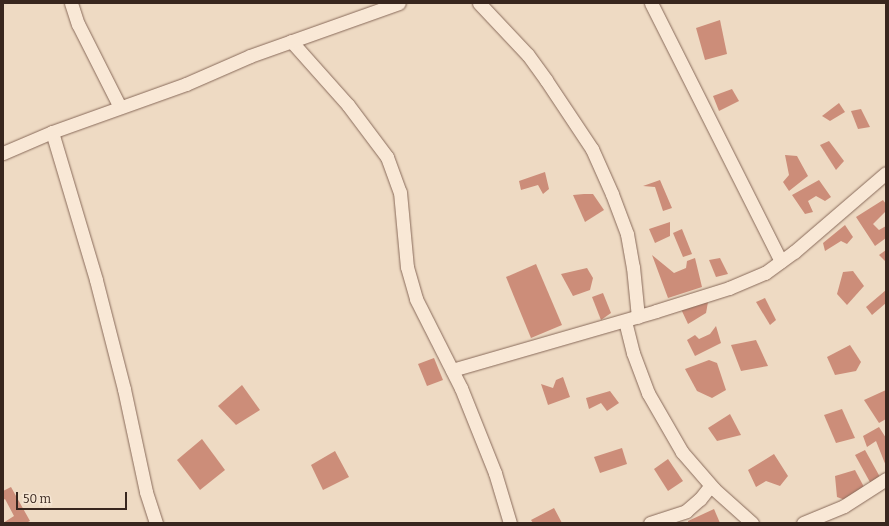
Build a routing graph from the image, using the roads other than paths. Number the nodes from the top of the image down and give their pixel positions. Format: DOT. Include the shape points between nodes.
graph roads {
  1 [pos="70,3"];
  2 [pos="398,3"];
  3 [pos="479,3"];
  4 [pos="651,3"];
  5 [pos="291,41"];
  6 [pos="120,107"];
  7 [pos="52,132"];
  8 [pos="3,153"];
  9 [pos="886,173"];
  10 [pos="781,261"];
  11 [pos="631,319"];
  12 [pos="452,370"];
  13 [pos="886,479"];
  14 [pos="710,486"];
  15 [pos="156,523"];
  16 [pos="510,523"];
  17 [pos="650,523"];
  18 [pos="752,523"];
  19 [pos="802,523"];
  1 -- 6 [label="street"];
  2 -- 5 [label="street"];
  3 -- 11 [label="street" via="528,56 592,149 627,234 633,267"];
  4 -- 10 [label="street"];
  5 -- 6 [label="street" via="186,84"];
  5 -- 12 [label="street" via="348,105 388,157 400,192 406,267 416,299"];
  6 -- 7 [label="street"];
  7 -- 8 [label="street"];
  7 -- 15 [label="street" via="96,280 124,389 146,492"];
  9 -- 10 [label="street"];
  10 -- 11 [label="street" via="765,273 729,288"];
  11 -- 12 [label="street"];
  11 -- 14 [label="street" via="633,354 648,393 682,452"];
  12 -- 16 [label="street" via="496,473"];
  13 -- 19 [label="street" via="844,506"];
  14 -- 17 [label="street" via="686,511"];
  14 -- 18 [label="street"];
}
